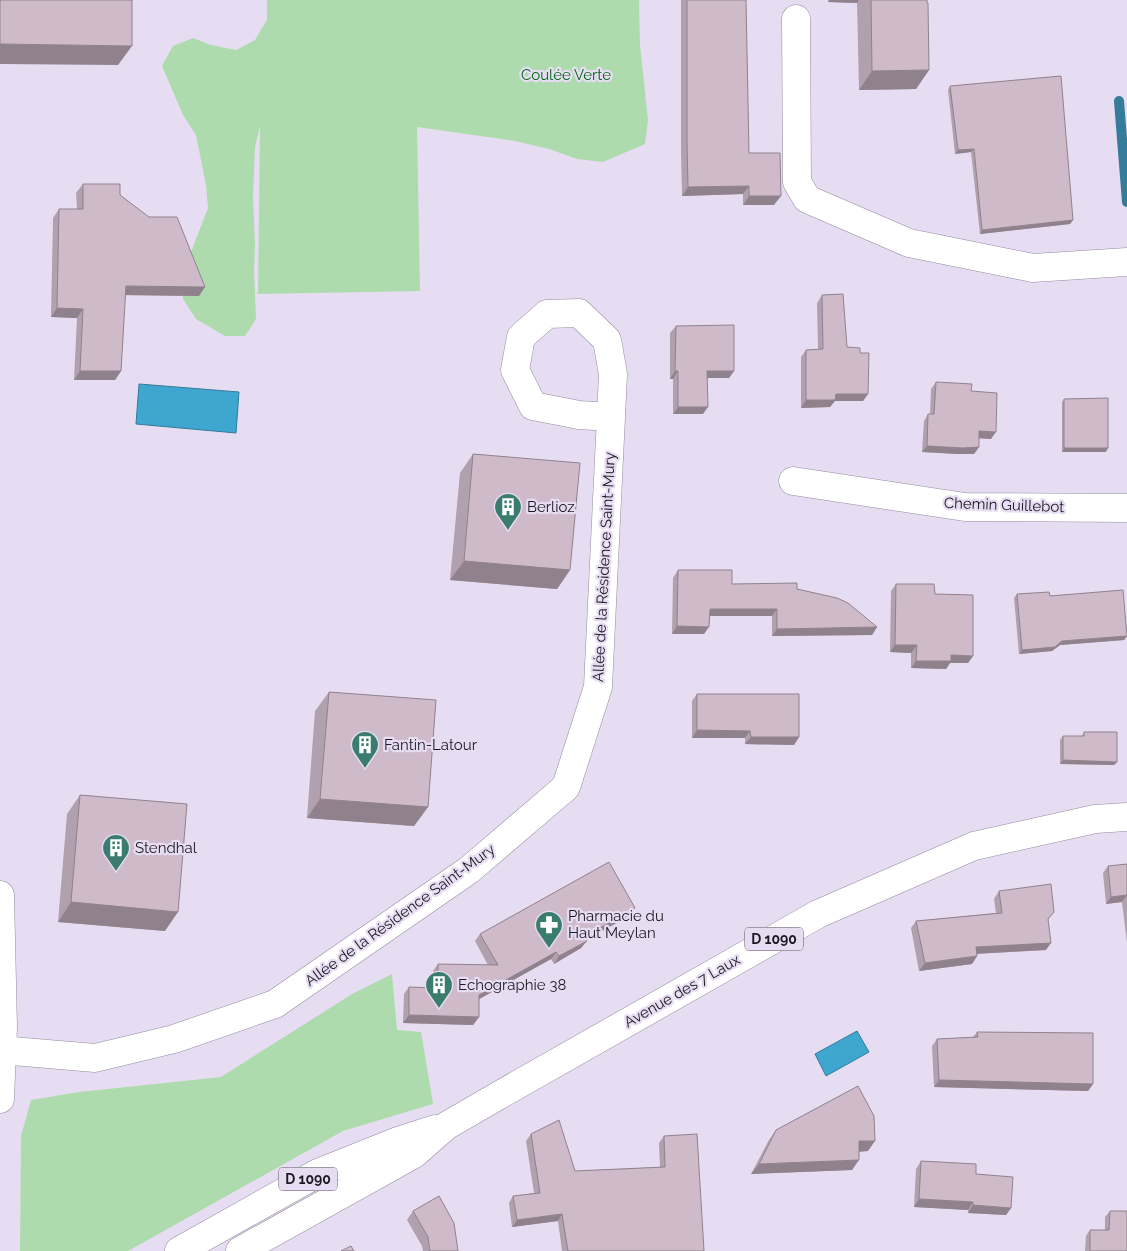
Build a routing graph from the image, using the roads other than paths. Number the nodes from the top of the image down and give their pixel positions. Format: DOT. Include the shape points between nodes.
graph roads {
  1 [pos="796,19"];
  2 [pos="1127,262"];
  3 [pos="611,417"];
  4 [pos="792,482"];
  5 [pos="1127,508"];
  6 [pos="1127,816"];
  7 [pos="0,895"];
  8 [pos="1,1050"];
  9 [pos="0,1099"];
  10 [pos="446,1126"];
  11 [pos="179,1251"];
  12 [pos="240,1251"];
  1 -- 2 [label="street" via="797,182 807,199 909,243 1033,268"];
  3 -- 8 [label="street, Allée de la Résidence Saint-Mury" via="598,686 566,787 469,870 275,1004 174,1039 95,1058"];
  4 -- 5 [label="street, Chemin Guillebot" via="965,507"];
  6 -- 10 [label="street, Avenue des 7 Laux / D 1090" via="1095,819 974,846 818,914"];
  7 -- 8 [label="street"];
  8 -- 9 [label="street"];
  10 -- 11 [label="street, D 1090" via="318,1173"];
  10 -- 12 [label="street, D 1090" via="414,1154"];
}
